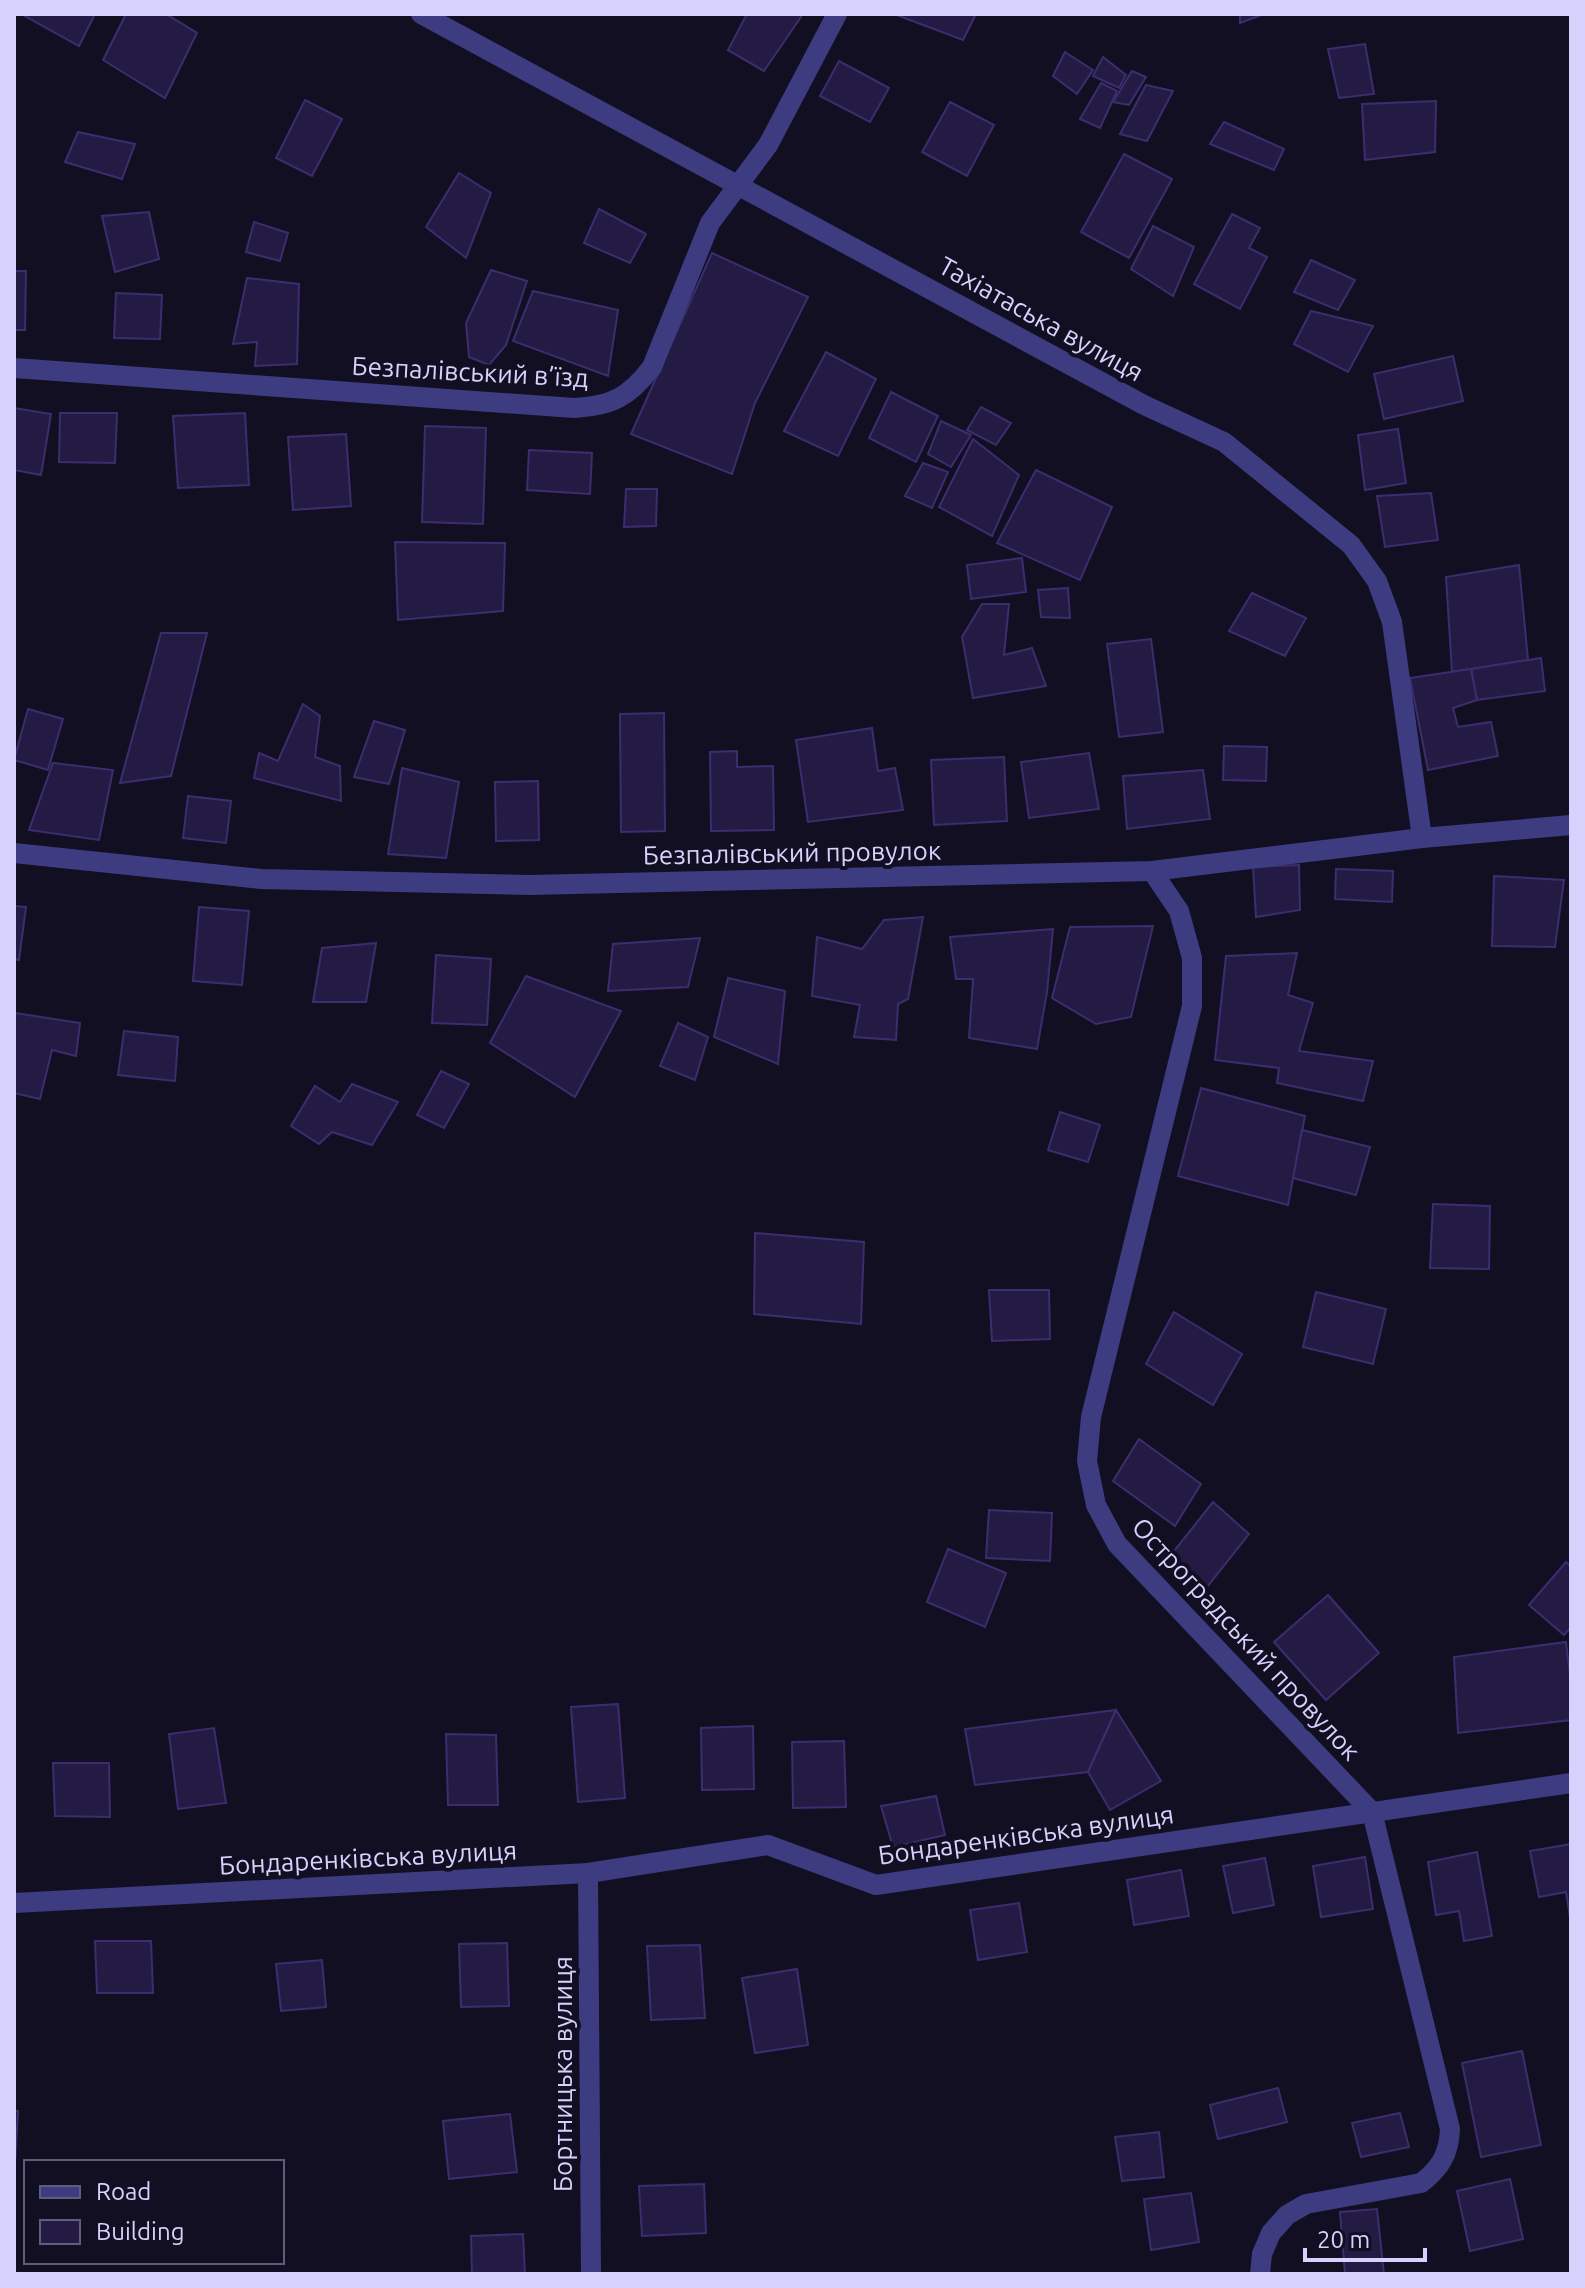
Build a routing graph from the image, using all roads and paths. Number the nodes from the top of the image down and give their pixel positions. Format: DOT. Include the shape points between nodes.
graph roads {
  1 [pos="421,14"];
  2 [pos="837,14"];
  3 [pos="739,184"];
  4 [pos="14,368"];
  5 [pos="1571,825"];
  6 [pos="1422,838"];
  7 [pos="14,853"];
  8 [pos="1152,871"];
  9 [pos="1571,1783"];
  10 [pos="1372,1812"];
  11 [pos="588,1873"];
  12 [pos="14,1903"];
  13 [pos="591,2274"];
  14 [pos="1260,2274"];
  1 -- 3 [label="street, Тахіатаська вулиця"];
  2 -- 3 [label="street, Безпалівський в’їзд" via="768,145"];
  3 -- 4 [label="street, Безпалівський в’їзд" via="710,223 652,367 638,385 598,407"];
  3 -- 6 [label="street, Тахіатаська вулиця" via="1144,405 1224,442 1351,545 1377,581 1392,622"];
  5 -- 6 [label="street, Безпалівський провулок"];
  6 -- 8 [label="street, Безпалівський провулок"];
  7 -- 8 [label="street, Безпалівський провулок" via="261,879 529,885"];
  8 -- 10 [label="street, Остроградський провулок" via="1179,911 1192,958 1192,1006 1091,1417 1087,1461 1096,1505 1117,1544"];
  9 -- 10 [label="street, Бондаренківська вулиця"];
  10 -- 11 [label="street, Бондаренківська вулиця" via="876,1885 768,1845"];
  10 -- 14 [label="street, Остроградський провулок" via="1450,2129 1449,2145 1444,2160 1421,2183 1306,2204 1287,2215 1271,2233"];
  11 -- 12 [label="street, Бондаренківська вулиця"];
  11 -- 13 [label="street, Бортницька вулиця"];
}
